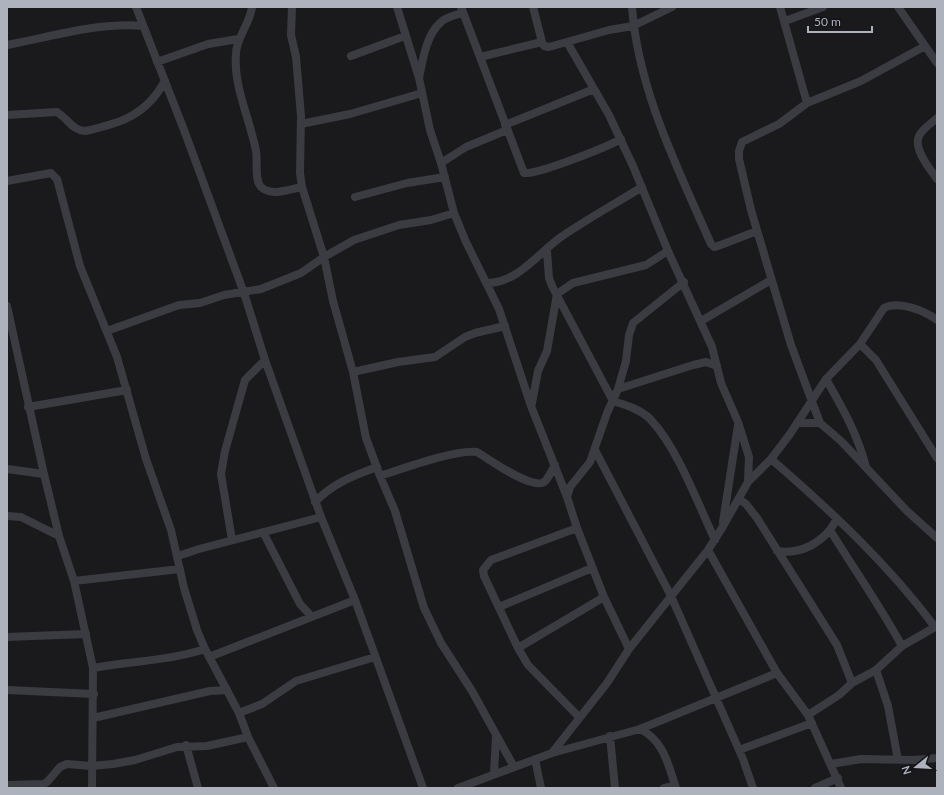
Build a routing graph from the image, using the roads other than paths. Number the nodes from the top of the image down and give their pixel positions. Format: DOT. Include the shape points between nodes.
graph roads {
  1 [pos="136,7"];
  2 [pos="252,7"];
  3 [pos="292,7"];
  4 [pos="397,7"];
  5 [pos="533,7"];
  6 [pos="672,7"];
  7 [pos="780,7"];
  8 [pos="823,7"];
  9 [pos="898,7"];
  10 [pos="633,8"];
  11 [pos="462,10"];
  12 [pos="785,21"];
  13 [pos="143,26"];
  14 [pos="634,26"];
  15 [pos="405,36"];
  16 [pos="238,39"];
  17 [pos="542,42"];
  18 [pos="568,42"];
  19 [pos="7,45"];
  20 [pos="925,46"];
  21 [pos="351,56"];
  22 [pos="480,57"];
  23 [pos="157,62"];
  24 [pos="937,63"];
  25 [pos="419,78"];
  26 [pos="165,81"];
  27 [pos="594,89"];
  28 [pos="422,94"];
  29 [pos="806,103"];
  30 [pos="7,115"];
  31 [pos="937,118"];
  32 [pos="301,124"];
  33 [pos="506,128"];
  34 [pos="621,139"];
  35 [pos="442,164"];
  36 [pos="445,177"];
  37 [pos="937,179"];
  38 [pos="7,181"];
  39 [pos="302,187"];
  40 [pos="642,187"];
  41 [pos="356,198"];
  42 [pos="454,213"];
  43 [pos="758,231"];
  44 [pos="547,251"];
  45 [pos="668,251"];
  46 [pos="324,256"];
  47 [pos="771,280"];
  48 [pos="684,282"];
  49 [pos="486,283"];
  50 [pos="244,293"];
  51 [pos="557,294"];
  52 [pos="7,306"];
  53 [pos="937,320"];
  54 [pos="701,322"];
  55 [pos="506,326"];
  56 [pos="107,331"];
  57 [pos="860,344"];
  58 [pos="265,360"];
  59 [pos="717,366"];
  60 [pos="353,372"];
  61 [pos="826,379"];
  62 [pos="618,389"];
  63 [pos="127,390"];
  64 [pos="812,398"];
  65 [pos="613,401"];
  66 [pos="532,406"];
  67 [pos="28,408"];
  68 [pos="738,422"];
  69 [pos="797,423"];
  70 [pos="820,423"];
  71 [pos="595,450"];
  72 [pos="937,458"];
  73 [pos="771,459"];
  74 [pos="555,465"];
  75 [pos="376,467"];
  76 [pos="866,467"];
  77 [pos="7,469"];
  78 [pos="44,474"];
  79 [pos="380,476"];
  80 [pos="748,482"];
  81 [pos="567,497"];
  82 [pos="739,499"];
  83 [pos="315,502"];
  84 [pos="7,516"];
  85 [pos="320,517"];
  86 [pos="838,519"];
  87 [pos="577,528"];
  88 [pos="722,528"];
  89 [pos="830,530"];
  90 [pos="263,532"];
  91 [pos="59,536"];
  92 [pos="937,538"];
  93 [pos="232,540"];
  94 [pos="715,540"];
  95 [pos="708,550"];
  96 [pos="777,551"];
  97 [pos="178,556"];
  98 [pos="592,568"];
  99 [pos="180,569"];
  100 [pos="74,580"];
  101 [pos="671,596"];
  102 [pos="604,597"];
  103 [pos="355,600"];
  104 [pos="499,607"];
  105 [pos="311,616"];
  106 [pos="936,626"];
  107 [pos="86,634"];
  108 [pos="7,637"];
  109 [pos="902,646"];
  110 [pos="518,648"];
  111 [pos="205,649"];
  112 [pos="629,650"];
  113 [pos="209,657"];
  114 [pos="375,657"];
  115 [pos="93,668"];
  116 [pos="876,670"];
  117 [pos="778,673"];
  118 [pos="852,683"];
  119 [pos="7,690"];
  120 [pos="227,690"];
  121 [pos="94,694"];
  122 [pos="716,698"];
  123 [pos="239,713"];
  124 [pos="808,715"];
  125 [pos="579,717"];
  126 [pos="93,718"];
  127 [pos="812,723"];
  128 [pos="640,729"];
  129 [pos="496,736"];
  130 [pos="610,736"];
  131 [pos="248,737"];
  132 [pos="186,745"];
  133 [pos="739,750"];
  134 [pos="552,753"];
  135 [pos="937,758"];
  136 [pos="536,759"];
  137 [pos="898,760"];
  138 [pos="831,764"];
  139 [pos="91,766"];
  140 [pos="514,767"];
  141 [pos="494,774"];
  142 [pos="838,778"];
  143 [pos="7,785"];
  144 [pos="676,787"];
  145 [pos="92,788"];
  146 [pos="198,788"];
  147 [pos="274,788"];
  148 [pos="423,788"];
  149 [pos="458,788"];
  150 [pos="541,788"];
  151 [pos="615,788"];
  152 [pos="664,788"];
  153 [pos="753,788"];
  154 [pos="815,788"];
  155 [pos="841,788"];
  1 -- 13 [label="street"];
  2 -- 16 [label="street" via="251,16"];
  3 -- 32 [label="street" via="291,35 296,57"];
  4 -- 15 [label="street"];
  5 -- 17 [label="street"];
  6 -- 14 [label="street"];
  7 -- 12 [label="street"];
  8 -- 12 [label="street"];
  9 -- 20 [label="street"];
  10 -- 14 [label="street"];
  11 -- 22 [label="street"];
  11 -- 25 [label="street" via="441,22 435,30 429,40"];
  12 -- 29 [label="street"];
  13 -- 19 [label="street" via="89,29"];
  13 -- 23 [label="street"];
  14 -- 18 [label="street" via="609,30"];
  14 -- 43 [label="street" via="644,77 657,114 711,244 714,247 718,246"];
  15 -- 21 [label="street"];
  15 -- 25 [label="street"];
  16 -- 23 [label="street" via="208,44"];
  16 -- 39 [label="street" via="236,70 256,151 260,186 274,192"];
  17 -- 18 [label="street" via="544,46 549,47"];
  17 -- 22 [label="street"];
  18 -- 27 [label="street"];
  20 -- 24 [label="street"];
  20 -- 29 [label="street" via="861,81"];
  22 -- 33 [label="street"];
  23 -- 26 [label="street"];
  25 -- 28 [label="street"];
  26 -- 30 [label="street" via="156,97 143,110 126,119 86,131 79,131 57,112"];
  26 -- 50 [label="street"];
  27 -- 33 [label="street"];
  27 -- 34 [label="street"];
  28 -- 32 [label="street" via="350,114"];
  28 -- 35 [label="street" via="430,130"];
  29 -- 43 [label="street" via="779,124 749,137 740,146 739,159 743,178"];
  31 -- 37 [label="street" via="919,135 917,142 919,150"];
  32 -- 39 [label="street"];
  33 -- 34 [label="street" via="520,166 528,173 595,151"];
  33 -- 35 [label="street" via="466,147"];
  34 -- 40 [label="street"];
  35 -- 36 [label="street"];
  36 -- 41 [label="street" via="407,183"];
  36 -- 42 [label="street"];
  38 -- 56 [label="street" via="51,173 55,175 60,185 80,266"];
  39 -- 46 [label="street"];
  40 -- 44 [label="street" via="560,238"];
  40 -- 45 [label="street"];
  42 -- 46 [label="street" via="386,229 354,240"];
  42 -- 49 [label="street"];
  43 -- 47 [label="street"];
  44 -- 49 [label="street" via="503,280"];
  44 -- 51 [label="street" via="549,278"];
  45 -- 48 [label="street"];
  45 -- 51 [label="street" via="646,265 573,283"];
  46 -- 50 [label="street" via="302,273"];
  46 -- 60 [label="street"];
  47 -- 54 [label="street"];
  47 -- 64 [label="street" via="790,345"];
  48 -- 54 [label="street"];
  48 -- 62 [label="street" via="633,323"];
  49 -- 55 [label="street"];
  50 -- 56 [label="street" via="179,305"];
  50 -- 58 [label="street"];
  51 -- 65 [label="street"];
  51 -- 66 [label="street" via="547,351 537,378"];
  52 -- 67 [label="street"];
  53 -- 57 [label="street" via="927,313 900,306 888,306 884,308"];
  54 -- 59 [label="street"];
  55 -- 60 [label="street" via="465,337 435,357"];
  55 -- 66 [label="street"];
  56 -- 63 [label="street"];
  57 -- 61 [label="street"];
  57 -- 72 [label="street" via="876,360"];
  58 -- 83 [label="street"];
  58 -- 93 [label="street" via="245,380 225,451 221,474"];
  59 -- 62 [label="street" via="706,362"];
  59 -- 68 [label="street"];
  60 -- 75 [label="street" via="364,428"];
  61 -- 64 [label="street"];
  61 -- 76 [label="street" via="860,445"];
  62 -- 65 [label="street"];
  63 -- 67 [label="street"];
  63 -- 97 [label="street" via="146,459"];
  64 -- 69 [label="street"];
  64 -- 70 [label="street"];
  65 -- 71 [label="street"];
  65 -- 94 [label="street" via="641,412 651,420 675,455"];
  66 -- 74 [label="street"];
  67 -- 78 [label="street"];
  68 -- 80 [label="street" via="749,457"];
  68 -- 88 [label="street"];
  69 -- 70 [label="street"];
  69 -- 73 [label="street"];
  70 -- 76 [label="street"];
  71 -- 81 [label="street" via="590,462 570,487"];
  71 -- 101 [label="street"];
  73 -- 80 [label="street"];
  73 -- 86 [label="street"];
  74 -- 79 [label="street" via="545,481 539,483 509,473 477,452 470,451"];
  74 -- 81 [label="street"];
  75 -- 79 [label="street"];
  75 -- 83 [label="street" via="332,486"];
  76 -- 92 [label="street" via="907,511"];
  77 -- 78 [label="street"];
  78 -- 91 [label="street"];
  79 -- 129 [label="street" via="395,511 427,614 440,643 472,691"];
  80 -- 82 [label="street"];
  81 -- 87 [label="street"];
  82 -- 88 [label="street"];
  82 -- 96 [label="street" via="757,518"];
  83 -- 85 [label="street"];
  84 -- 91 [label="street" via="21,517"];
  85 -- 90 [label="street"];
  85 -- 103 [label="street"];
  86 -- 89 [label="street"];
  86 -- 106 [label="street" via="900,583"];
  87 -- 98 [label="street"];
  87 -- 104 [label="street" via="491,560 483,570 484,576"];
  88 -- 94 [label="street"];
  89 -- 96 [label="street" via="813,545 793,551"];
  89 -- 109 [label="street"];
  90 -- 93 [label="street"];
  90 -- 105 [label="street" via="300,604"];
  91 -- 100 [label="street"];
  93 -- 97 [label="street"];
  94 -- 95 [label="street"];
  95 -- 101 [label="street"];
  95 -- 117 [label="street"];
  96 -- 118 [label="street" via="837,645"];
  97 -- 99 [label="street"];
  98 -- 102 [label="street"];
  98 -- 104 [label="street"];
  99 -- 100 [label="street"];
  99 -- 111 [label="street" via="190,610"];
  100 -- 107 [label="street"];
  101 -- 112 [label="street"];
  101 -- 122 [label="street"];
  102 -- 110 [label="street"];
  102 -- 112 [label="street"];
  103 -- 105 [label="street"];
  103 -- 114 [label="street"];
  104 -- 110 [label="street"];
  105 -- 113 [label="street"];
  106 -- 109 [label="street"];
  107 -- 108 [label="street"];
  107 -- 115 [label="street"];
  109 -- 116 [label="street"];
  110 -- 125 [label="street" via="528,665"];
  111 -- 113 [label="street"];
  111 -- 115 [label="street" via="164,659"];
  112 -- 125 [label="street" via="616,671"];
  113 -- 120 [label="street"];
  114 -- 123 [label="street" via="296,681 262,704"];
  114 -- 148 [label="street"];
  115 -- 121 [label="street"];
  116 -- 118 [label="street"];
  116 -- 137 [label="street" via="888,706"];
  117 -- 122 [label="street"];
  117 -- 124 [label="street"];
  118 -- 124 [label="street" via="839,695"];
  119 -- 121 [label="street"];
  120 -- 123 [label="street"];
  120 -- 126 [label="street"];
  121 -- 126 [label="street"];
  122 -- 128 [label="street"];
  122 -- 133 [label="street"];
  123 -- 131 [label="street"];
  124 -- 127 [label="street"];
  125 -- 134 [label="street"];
  126 -- 139 [label="street"];
  127 -- 133 [label="street"];
  127 -- 138 [label="street"];
  128 -- 130 [label="street"];
  128 -- 144 [label="street" via="661,746"];
  129 -- 140 [label="street"];
  129 -- 141 [label="street"];
  130 -- 134 [label="street"];
  130 -- 151 [label="street"];
  131 -- 132 [label="street" via="207,746"];
  131 -- 147 [label="street"];
  132 -- 139 [label="street" via="135,760"];
  132 -- 146 [label="street"];
  133 -- 153 [label="street"];
  134 -- 136 [label="street"];
  135 -- 137 [label="street"];
  136 -- 140 [label="street"];
  136 -- 150 [label="street"];
  137 -- 138 [label="street" via="861,759"];
  138 -- 142 [label="street"];
  139 -- 143 [label="street" via="67,764 60,767 44,784"];
  139 -- 145 [label="street"];
  140 -- 141 [label="street"];
  141 -- 149 [label="street"];
  142 -- 154 [label="street"];
  142 -- 155 [label="street"];
  144 -- 152 [label="street"];
}
